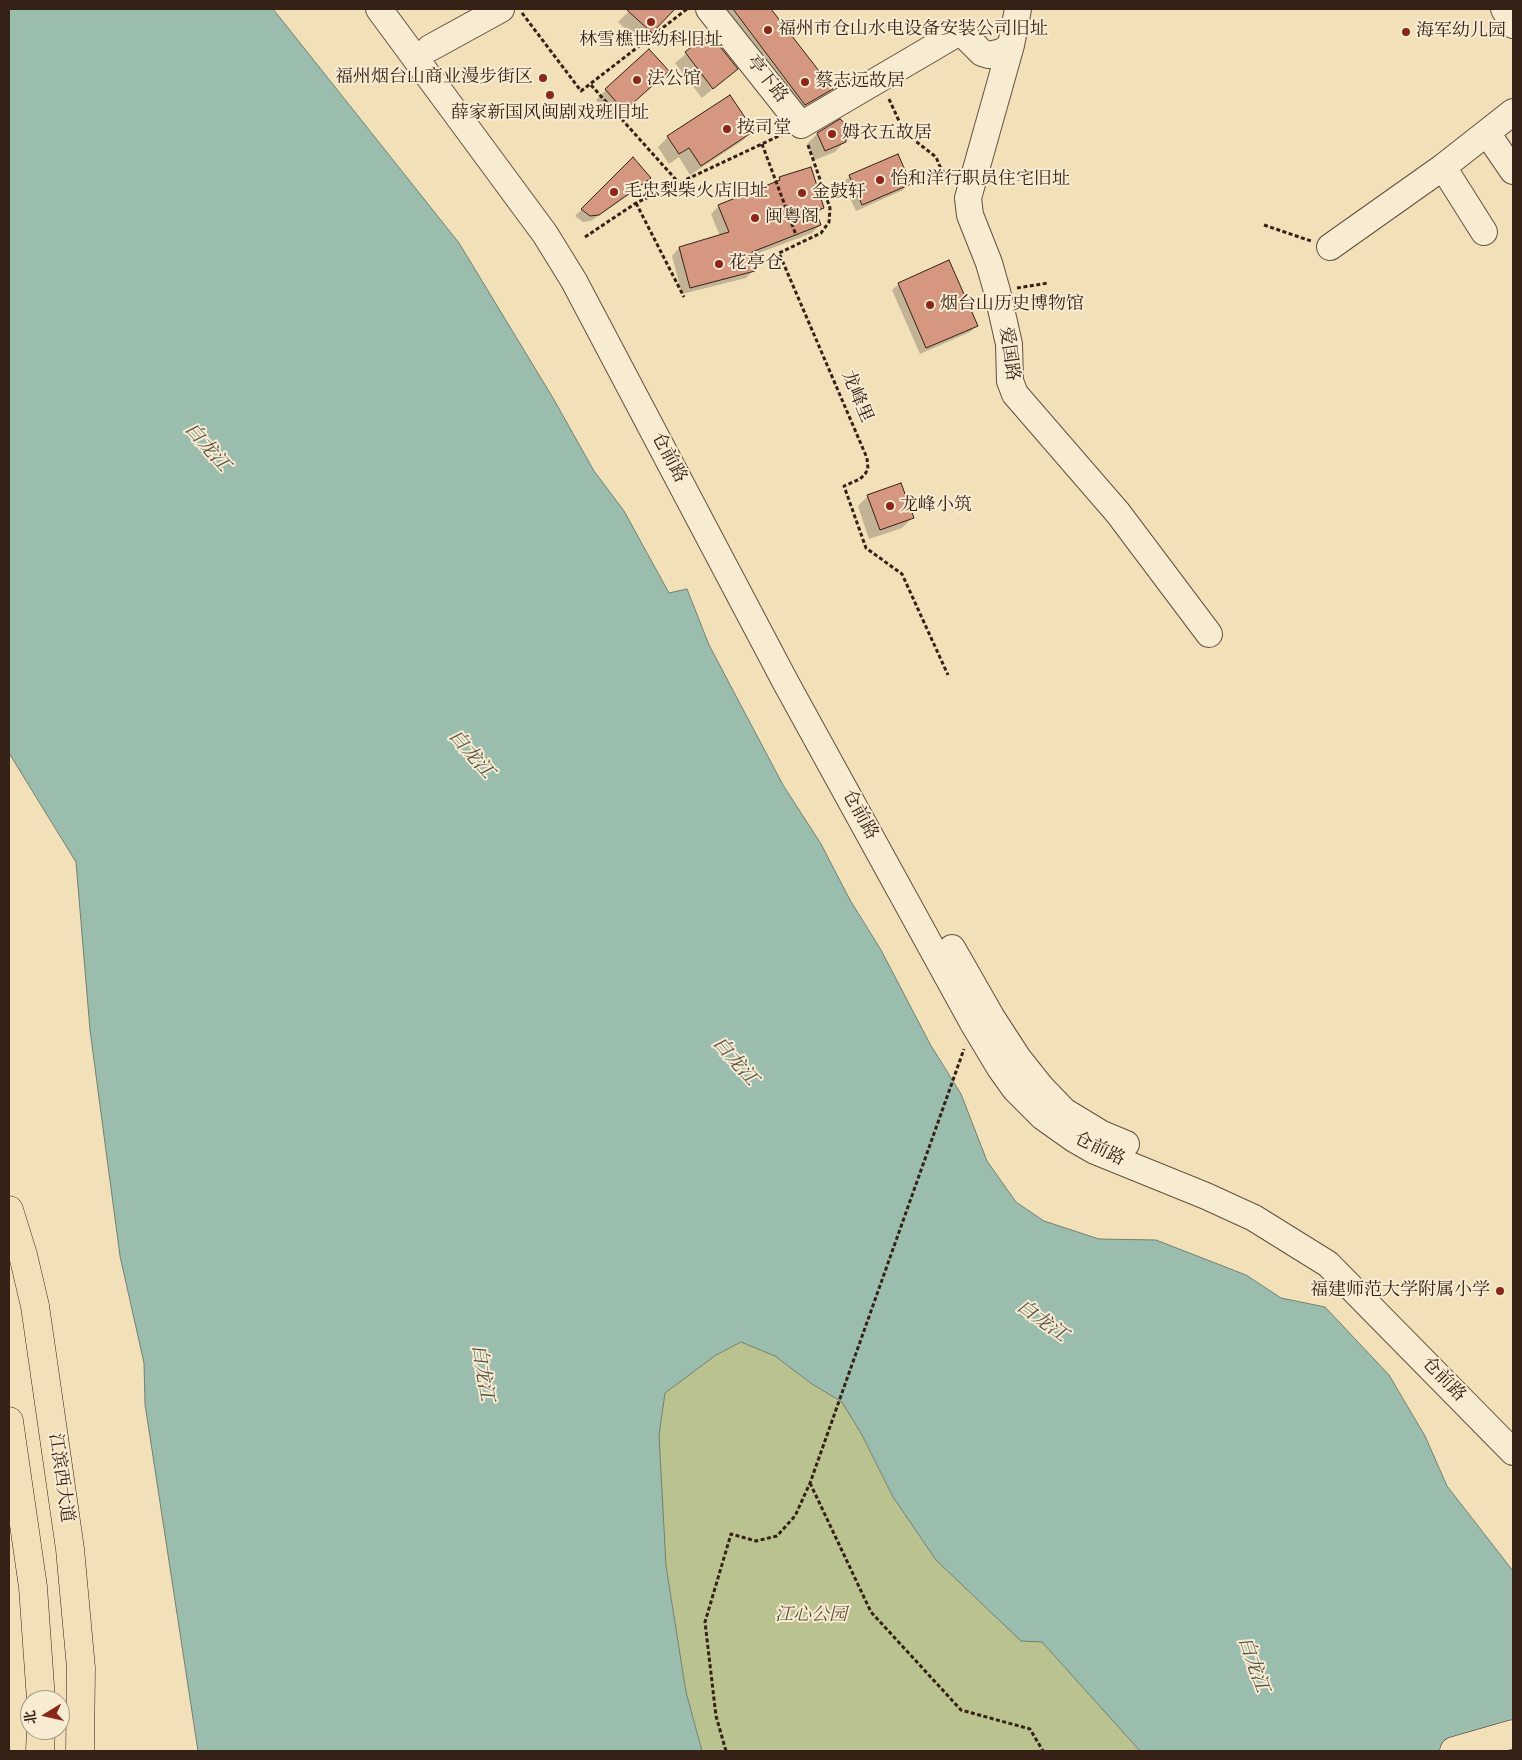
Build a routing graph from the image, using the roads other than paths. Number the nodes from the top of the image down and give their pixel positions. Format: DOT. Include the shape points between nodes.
graph roads {
  1 [pos="379,9"];
  2 [pos="400,9"];
  3 [pos="501,9"];
  4 [pos="709,9"];
  5 [pos="1018,9"];
  6 [pos="1504,9"];
  7 [pos="1513,25"];
  8 [pos="1011,45"];
  9 [pos="430,48"];
  10 [pos="1513,112"];
  11 [pos="1487,133"];
  12 [pos="1442,167"];
  13 [pos="1513,171"];
  14 [pos="1484,232"];
  15 [pos="1330,247"];
  16 [pos="1209,634"];
  17 [pos="9,1210"];
  18 [pos="9,1421"];
  19 [pos="1513,1432"];
  20 [pos="1513,1452"];
  21 [pos="40,1690"];
  22 [pos="1513,1734"];
  23 [pos="80,1751"];
  24 [pos="1454,1751"];
  1 -- 20 [label="street, 仓前路" via="545,234 574,281 786,683 973,1023 1015,1089 1059,1130 1095,1151 1254,1218 1328,1264"];
  2 -- 9 [label="street, 仓前路"];
  3 -- 9 [label="street"];
  4 -- 8 [label="street, 亭下路" via="801,125 956,34 965,36 982,53 989,55 1002,52"];
  5 -- 8 [label="street, 爱国路"];
  6 -- 7 [label="street"];
  8 -- 16 [label="street, 爱国路" via="969,192 970,215 989,263 1009,344 1010,381 1015,394 1118,513"];
  9 -- 19 [label="street, 仓前路" via="540,204 590,285 798,676 992,1018 1018,1058 1064,1112 1102,1134 1251,1196 1332,1246"];
  10 -- 11 [label="street"];
  11 -- 12 [label="street"];
  11 -- 13 [label="street"];
  12 -- 14 [label="street"];
  12 -- 15 [label="street"];
  17 -- 23 [label="main road, 江滨西大道" via="35,1306 70,1549 81,1668"];
  18 -- 21 [label="main road" via="34,1596"];
  22 -- 24 [label="main road"];
}
